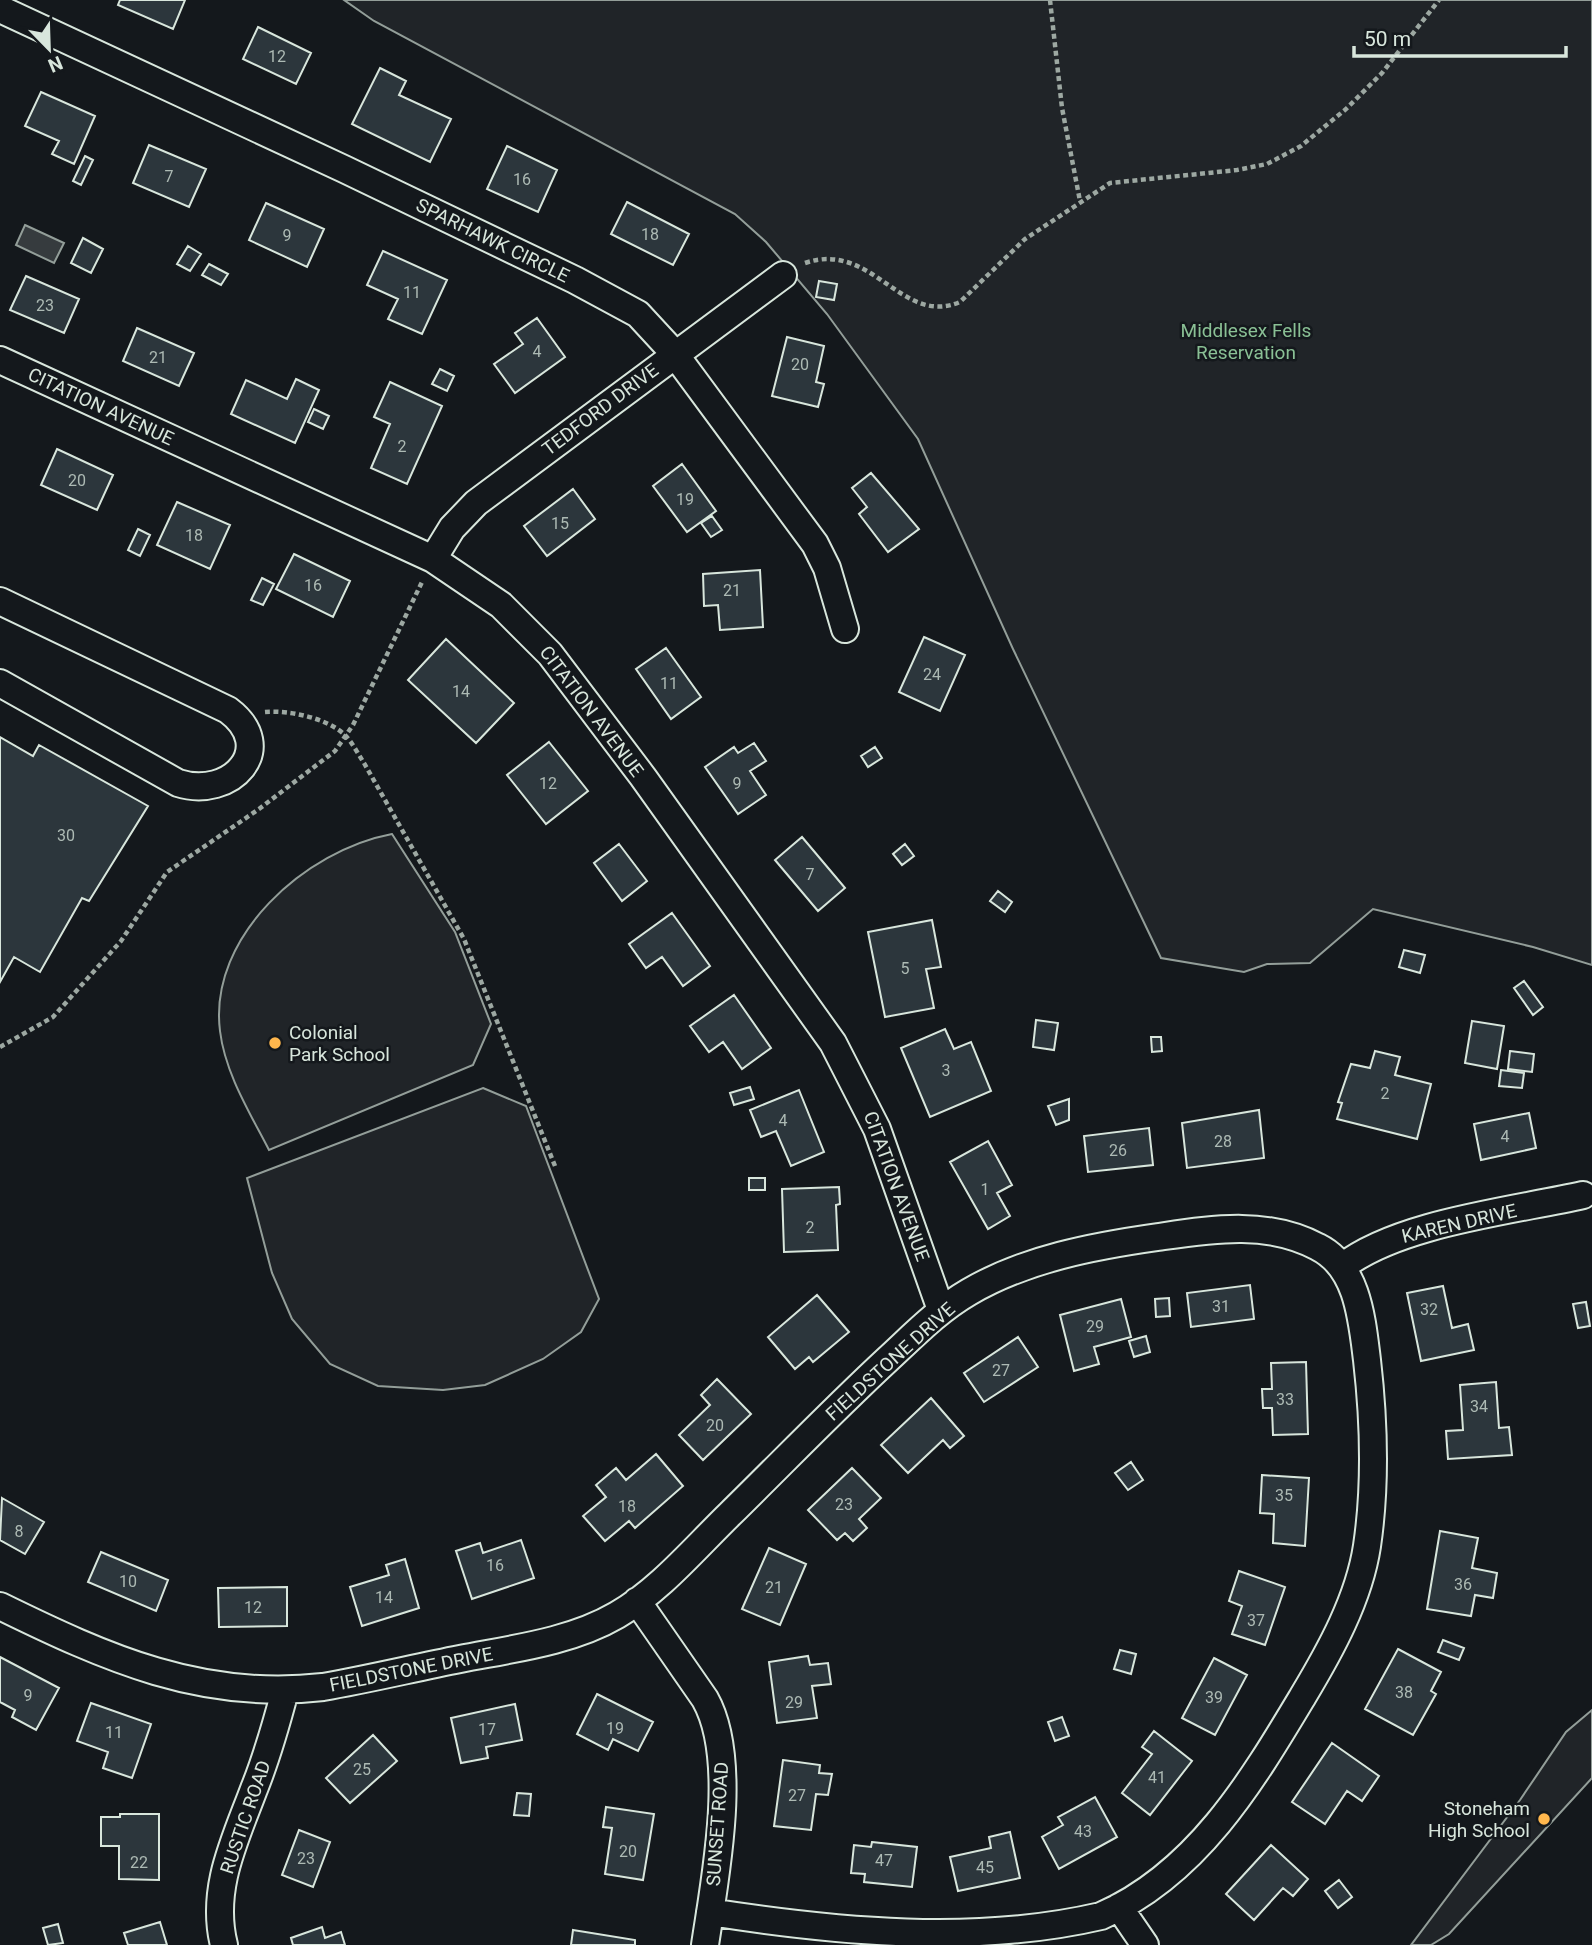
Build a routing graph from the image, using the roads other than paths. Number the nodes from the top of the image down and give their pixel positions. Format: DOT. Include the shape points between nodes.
graph roads {
  1 [pos="0,9"];
  2 [pos="783,275"];
  3 [pos="674,353"];
  4 [pos="0,360"];
  5 [pos="433,559"];
  6 [pos="0,601"];
  7 [pos="845,629"];
  8 [pos="0,683"];
  9 [pos="1583,1195"];
  10 [pos="1342,1267"];
  11 [pos="941,1310"];
  12 [pos="637,1601"];
  13 [pos="0,1606"];
  14 [pos="285,1691"];
  15 [pos="1119,1907"];
  16 [pos="710,1912"];
  17 [pos="224,1945"];
  18 [pos="705,1945"];
  19 [pos="1145,1945"];
  1 -- 3 [label="street, SPARHAWK CIRCLE" via="575,279 638,314"];
  2 -- 3 [label="street, TEDFORD DRIVE"];
  3 -- 5 [label="street, TEDFORD DRIVE" via="475,503"];
  3 -- 7 [label="street, SPARHAWK CIRCLE" via="815,544"];
  4 -- 5 [label="street, CITATION AVENUE"];
  5 -- 11 [label="street, CITATION AVENUE" via="501,605 550,654 833,1043 877,1129"];
  6 -- 8 [label="street" via="214,701 238,717 249,741 243,768 228,781 192,788"];
  9 -- 10 [label="street, KAREN DRIVE" via="1415,1232 1380,1243"];
  10 -- 11 [label="street, FIELDSTONE DRIVE" via="1320,1248 1273,1230 1187,1233 1113,1244 1038,1263 987,1282"];
  10 -- 15 [label="street" via="1360,1315 1371,1411 1368,1545 1359,1581 1319,1669 1238,1801 1191,1853"];
  11 -- 12 [label="street, FIELDSTONE DRIVE"];
  12 -- 14 [label="street, FIELDSTONE DRIVE" via="606,1621 549,1640 363,1680"];
  12 -- 16 [label="street, SUNSET ROAD" via="705,1699 720,1736 724,1769"];
  13 -- 14 [label="street, FIELDSTONE DRIVE" via="133,1665 225,1687"];
  14 -- 17 [label="street, RUSTIC ROAD" via="275,1732 226,1863 220,1894"];
  15 -- 16 [label="street" via="1058,1930 948,1945"];
  15 -- 19 [label="street"];
  16 -- 18 [label="street, SUNSET ROAD"];
}
